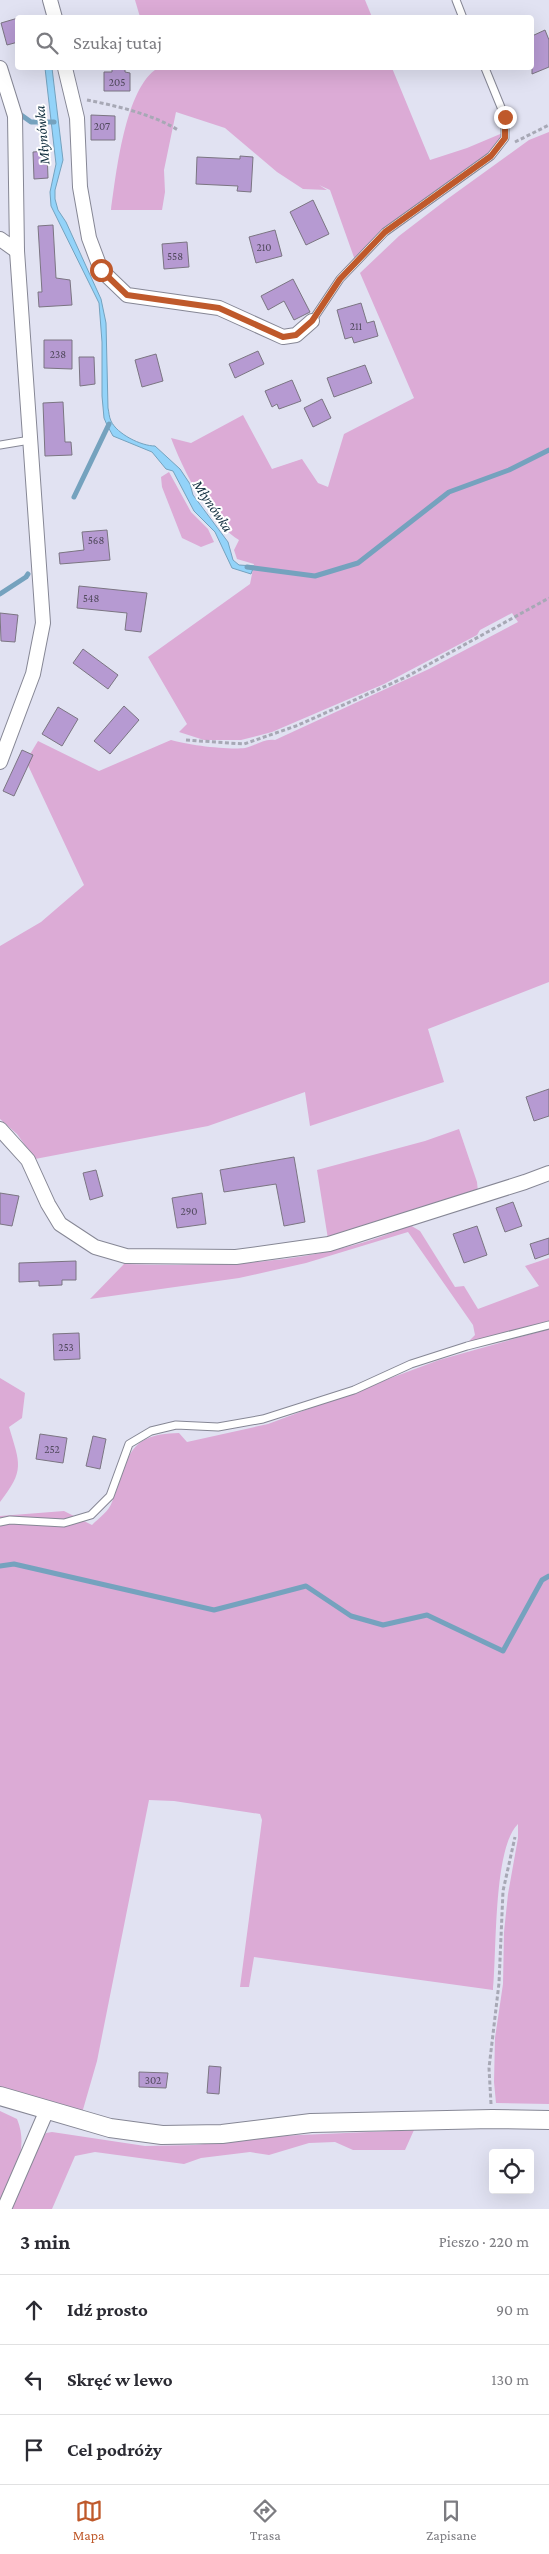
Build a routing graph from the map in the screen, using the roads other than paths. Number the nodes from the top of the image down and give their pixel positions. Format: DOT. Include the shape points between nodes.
graph roads {
  1 [pos="50,0"];
  2 [pos="456,0"];
  3 [pos="54,15"];
  4 [pos="462,15"];
  5 [pos="0,68"];
  6 [pos="65,70"];
  7 [pos="486,70"];
  8 [pos="0,238"];
  9 [pos="17,251"];
  10 [pos="312,321"];
  11 [pos="30,440"];
  12 [pos="0,445"];
  13 [pos="0,762"];
  14 [pos="0,1129"];
  15 [pos="549,1173"];
  16 [pos="549,1325"];
  17 [pos="0,1522"];
  18 [pos="0,2096"];
  19 [pos="47,2110"];
  20 [pos="549,2120"];
  21 [pos="4,2209"];
  1 -- 3 [label="street"];
  2 -- 4 [label="lane"];
  5 -- 9 [label="street" via="14,116"];
  6 -- 10 [label="street" via="77,118 80,187 89,238 101,270 127,295 219,308 283,337 296,335"];
  7 -- 10 [label="lane" via="505,117 505,138 491,156 385,232 340,279"];
  8 -- 9 [label="street"];
  9 -- 11 [label="street"];
  11 -- 12 [label="lane"];
  11 -- 13 [label="street" via="43,623 33,674"];
  14 -- 15 [label="street" via="28,1160 60,1224 95,1247 126,1256 236,1257 329,1244"];
  16 -- 17 [label="lane" via="420,1361 354,1390 263,1420 218,1427 176,1425 151,1431 129,1444 110,1496 90,1515 64,1523"];
  18 -- 19 [label="street"];
  19 -- 20 [label="street" via="110,2128 162,2135 222,2134 311,2123"];
  19 -- 21 [label="street"];
}
